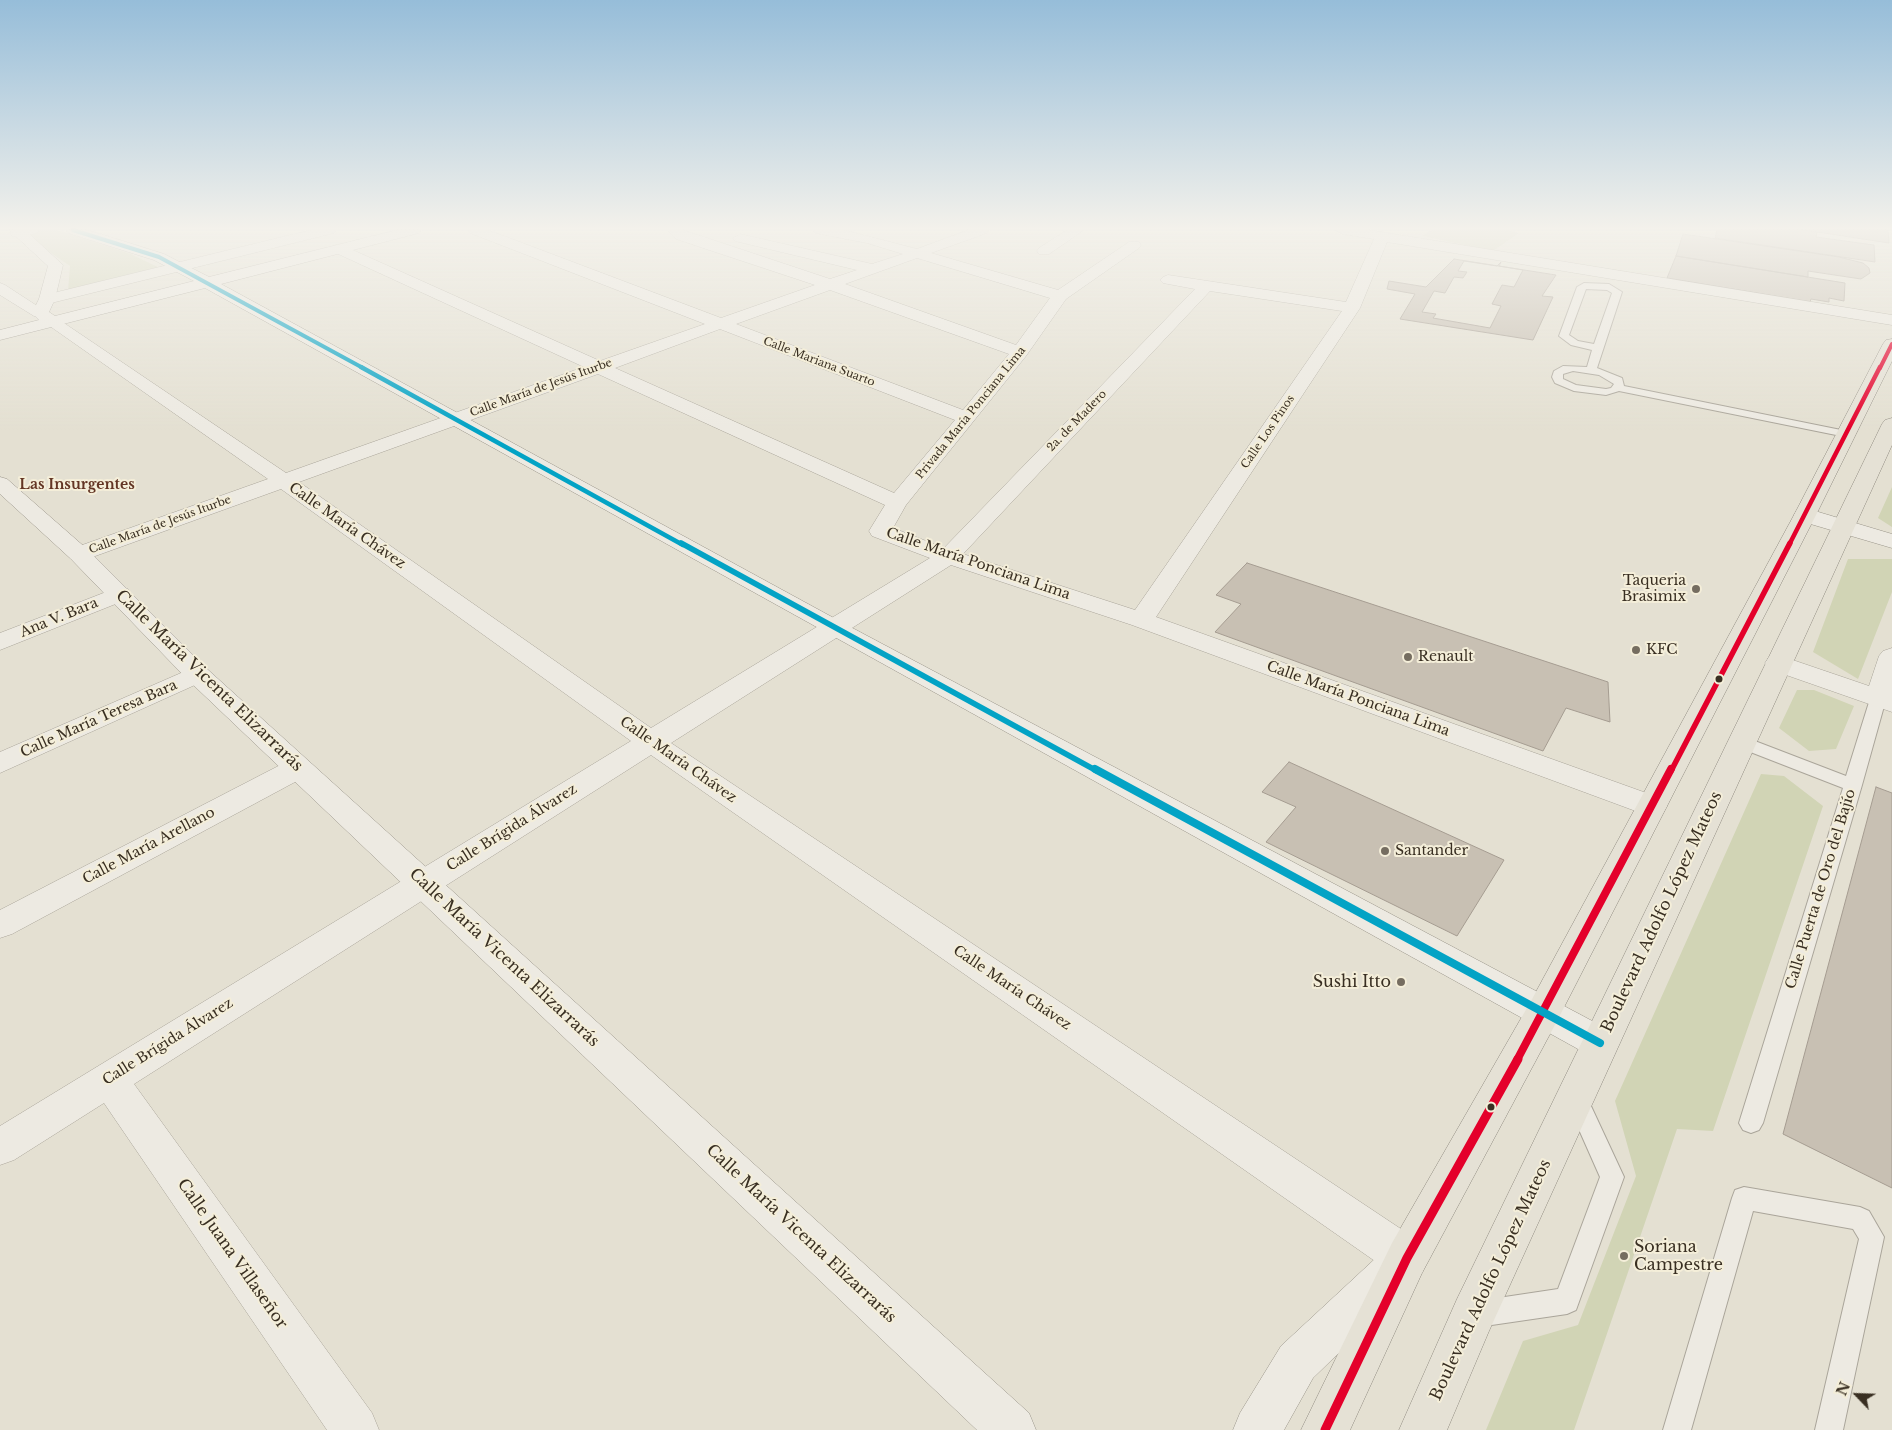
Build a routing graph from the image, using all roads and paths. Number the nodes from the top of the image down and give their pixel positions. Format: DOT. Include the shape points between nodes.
graph roads {
  1 [pos="1060,296"];
  2 [pos="17,297"];
  3 [pos="49,297"];
  4 [pos="89,297"];
  5 [pos="128,297"];
  6 [pos="232,297"];
  7 [pos="442,297"];
  8 [pos="649,297"];
  9 [pos="794,297"];
  10 [pos="865,297"];
  11 [pos="1196,297"];
  12 [pos="1277,297"];
  13 [pos="1357,297"];
  14 [pos="1578,297"];
  15 [pos="1615,297"];
  16 [pos="1749,297"];
  17 [pos="1352,308"];
  18 [pos="46,311"];
  19 [pos="1892,320"];
  20 [pos="720,324"];
  21 [pos="0,335"];
  22 [pos="1892,344"];
  23 [pos="1597,348"];
  24 [pos="1020,352"];
  25 [pos="597,368"];
  26 [pos="1591,369"];
  27 [pos="1619,388"];
  28 [pos="967,418"];
  29 [pos="456,419"];
  30 [pos="1892,424"];
  31 [pos="1846,434"];
  32 [pos="283,480"];
  33 [pos="0,483"];
  34 [pos="898,504"];
  35 [pos="1805,515"];
  36 [pos="1842,526"];
  37 [pos="1892,541"];
  38 [pos="79,554"];
  39 [pos="948,557"];
  40 [pos="119,594"];
  41 [pos="1141,620"];
  42 [pos="834,628"];
  43 [pos="0,642"];
  44 [pos="1892,656"];
  45 [pos="1778,663"];
  46 [pos="197,674"];
  47 [pos="1885,702"];
  48 [pos="651,742"];
  49 [pos="1742,742"];
  50 [pos="0,763"];
  51 [pos="298,768"];
  52 [pos="1853,785"];
  53 [pos="1652,806"];
  54 [pos="424,883"];
  55 [pos="0,925"];
  56 [pos="1544,1011"];
  57 [pos="1600,1043"];
  58 [pos="109,1079"];
  59 [pos="1576,1097"];
  60 [pos="1752,1123"];
  61 [pos="0,1147"];
  62 [pos="1407,1258"];
  63 [pos="1473,1315"];
  64 [pos="355,1430"];
  65 [pos="1012,1430"];
  66 [pos="1257,1430"];
  67 [pos="1325,1430"];
  68 [pos="1423,1430"];
  69 [pos="1678,1430"];
  70 [pos="1829,1430"];
  1 -- 24 [label="street, Privada María Ponciana Lima"];
  2 -- 18 [label="street, Calle María Chávez"];
  3 -- 18 [label="street"];
  4 -- 18 [label="street"];
  5 -- 18 [label="street"];
  6 -- 29 [label="street"];
  7 -- 25 [label="street"];
  8 -- 20 [label="street, Calle Mariana Suarto"];
  9 -- 20 [label="street, Calle María de Jesús Iturbe"];
  10 -- 24 [label="street"];
  11 -- 39 [label="street, 2a. de Madero"];
  12 -- 17 [label="street"];
  13 -- 17 [label="street, Calle Los Pinos"];
  14 -- 23 [label="lane" via="1564,336 1575,343"];
  15 -- 23 [label="lane"];
  16 -- 19 [label="street"];
  17 -- 41 [label="street, Calle Los Pinos"];
  18 -- 21 [label="street"];
  18 -- 32 [label="street, Calle María Chávez"];
  20 -- 25 [label="street, Calle María de Jesús Iturbe"];
  20 -- 28 [label="street, Calle Mariana Suarto"];
  22 -- 31 [label="main road"];
  23 -- 26 [label="lane"];
  24 -- 28 [label="street, Privada María Ponciana Lima"];
  25 -- 29 [label="street, Calle María de Jesús Iturbe"];
  25 -- 34 [label="street"];
  26 -- 27 [label="lane" via="1618,380"];
  26 -- 27 [label="lane" via="1563,370 1557,377 1566,385 1585,391 1606,392"];
  27 -- 31 [label="lane"];
  28 -- 34 [label="street, Privada María Ponciana Lima"];
  29 -- 32 [label="street, Calle María de Jesús Iturbe"];
  29 -- 42 [label="street"];
  30 -- 36 [label="main road, Boulevard Adolfo López Mateos"];
  31 -- 35 [label="main road"];
  32 -- 38 [label="street, Calle María de Jesús Iturbe"];
  32 -- 48 [label="street, Calle María Chávez"];
  33 -- 38 [label="street, Calle María Vicenta Elizarrarás"];
  34 -- 39 [label="street, Calle María Ponciana Lima" via="880,531"];
  35 -- 36 [label="street"];
  35 -- 53 [label="main road"];
  36 -- 37 [label="street"];
  36 -- 45 [label="main road, Boulevard Adolfo López Mateos"];
  38 -- 40 [label="street, Calle María Vicenta Elizarrarás"];
  39 -- 41 [label="street, Calle María Ponciana Lima"];
  39 -- 42 [label="street, Calle Brígida Álvarez"];
  40 -- 43 [label="street, Ana V. Bara"];
  40 -- 46 [label="street, Calle María Vicenta Elizarrarás"];
  41 -- 53 [label="street, Calle María Ponciana Lima"];
  42 -- 48 [label="street, Calle Brígida Álvarez"];
  42 -- 56 [label="street"];
  44 -- 47 [label="street, Calle Puerta de Oro del Bajío"];
  45 -- 47 [label="street"];
  45 -- 49 [label="main road, Boulevard Adolfo López Mateos"];
  46 -- 50 [label="street, Calle María Teresa Bara"];
  46 -- 51 [label="street, Calle María Vicenta Elizarrarás"];
  47 -- 52 [label="lane, Calle Puerta de Oro del Bajío"];
  48 -- 54 [label="street, Calle Brígida Álvarez"];
  48 -- 62 [label="street, Calle María Chávez"];
  49 -- 52 [label="lane"];
  49 -- 57 [label="main road, Boulevard Adolfo López Mateos"];
  51 -- 54 [label="street, Calle María Vicenta Elizarrarás"];
  51 -- 55 [label="street, Calle María Arellano"];
  52 -- 60 [label="lane, Calle Puerta de Oro del Bajío"];
  53 -- 56 [label="main road"];
  54 -- 58 [label="street, Calle Brígida Álvarez"];
  54 -- 65 [label="street, Calle María Vicenta Elizarrarás"];
  56 -- 57 [label="street"];
  56 -- 62 [label="main road"];
  57 -- 59 [label="main road, Boulevard Adolfo López Mateos"];
  58 -- 61 [label="street, Calle Brígida Álvarez"];
  58 -- 64 [label="street, Calle Juana Villaseñor"];
  59 -- 63 [label="main road, Boulevard Adolfo López Mateos"];
  59 -- 63 [label="lane" via="1612,1177 1567,1301"];
  62 -- 66 [label="street" via="1297,1362"];
  62 -- 67 [label="main road"];
  63 -- 68 [label="main road, Boulevard Adolfo López Mateos"];
  69 -- 70 [label="lane" via="1744,1198 1860,1219 1872,1237"];
}
